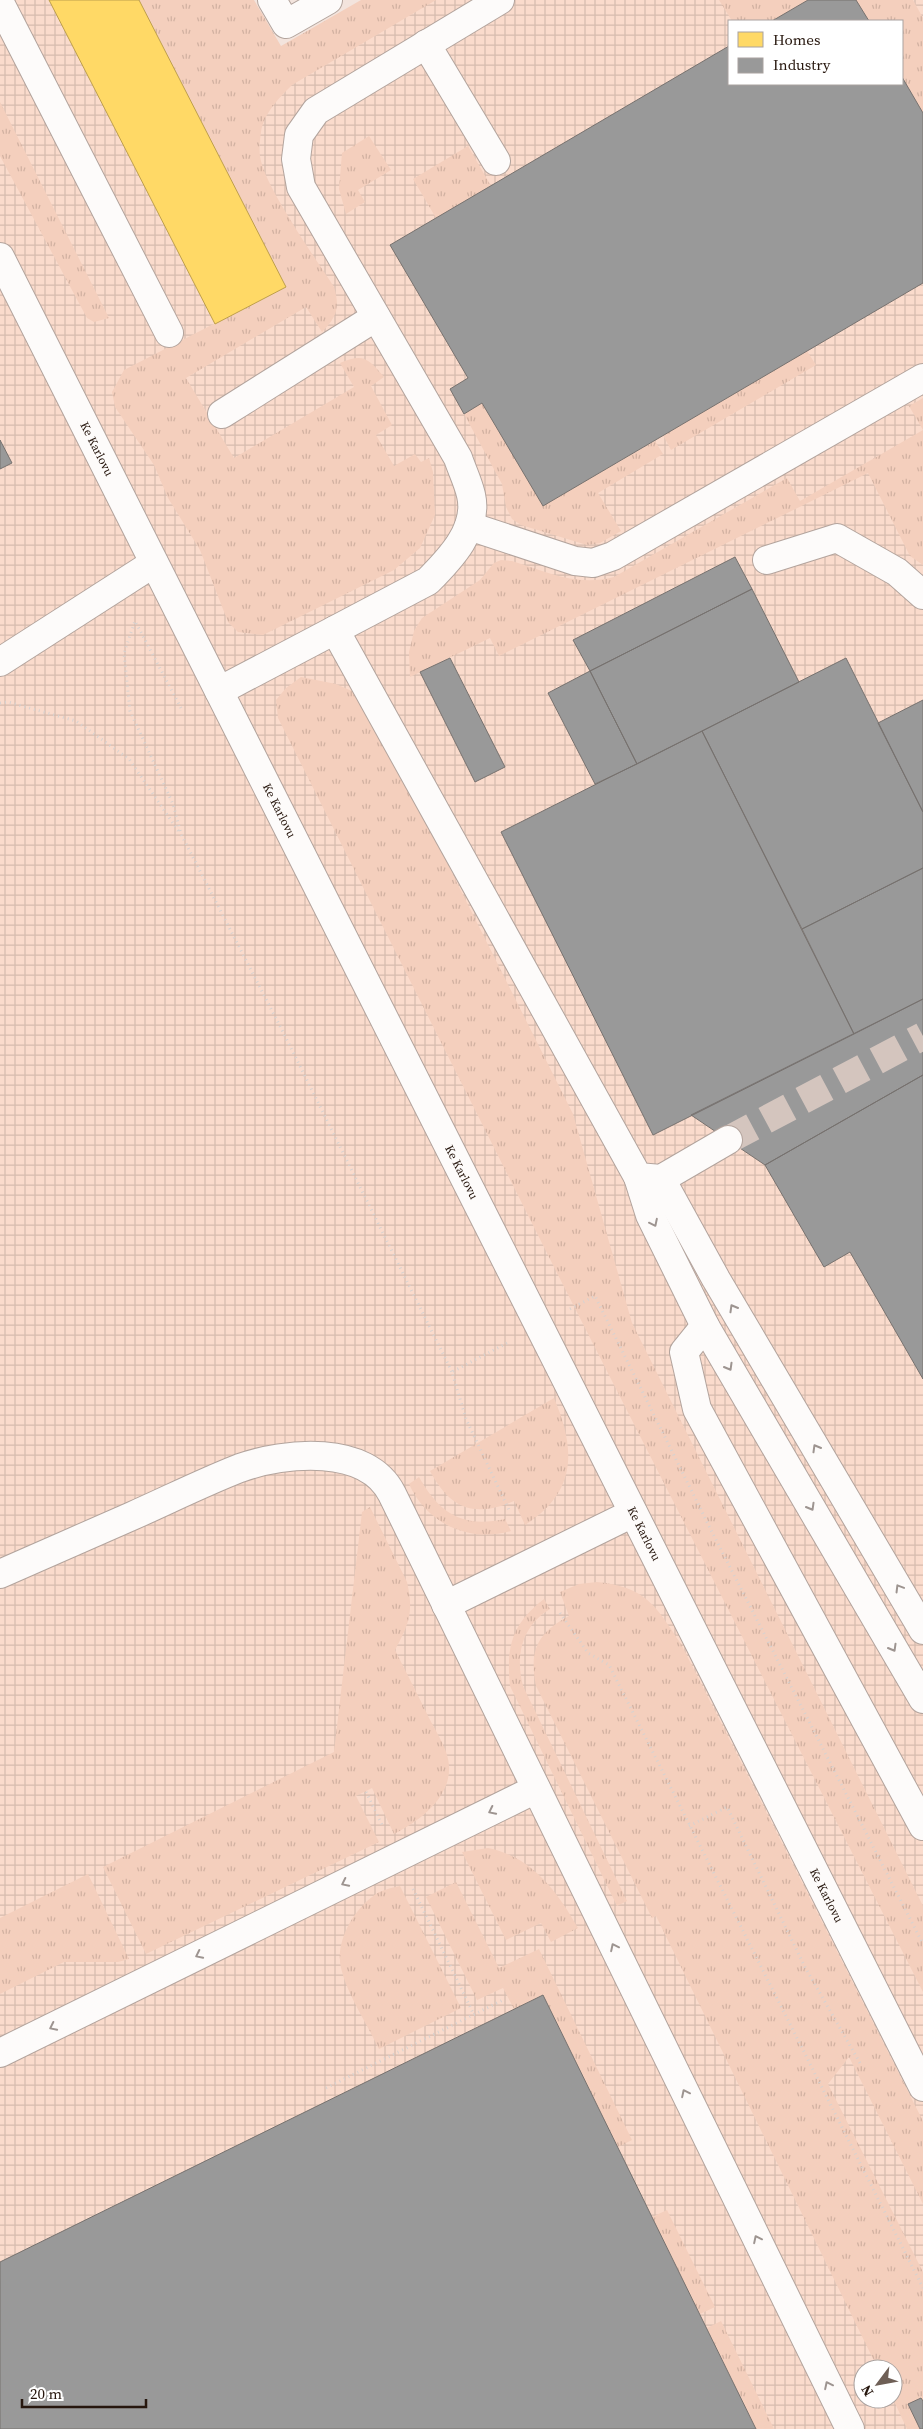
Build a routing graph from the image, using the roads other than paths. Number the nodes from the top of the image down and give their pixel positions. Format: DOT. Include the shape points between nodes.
graph roads {
  1 [pos="272,0"];
  2 [pos="328,0"];
  3 [pos="500,0"];
  4 [pos="0,3"];
  5 [pos="426,44"];
  6 [pos="496,160"];
  7 [pos="0,257"];
  8 [pos="376,317"];
  9 [pos="169,332"];
  10 [pos="923,378"];
  11 [pos="222,414"];
  12 [pos="469,526"];
  13 [pos="767,560"];
  14 [pos="154,563"];
  15 [pos="923,594"];
  16 [pos="335,630"];
  17 [pos="0,662"];
  18 [pos="219,691"];
  19 [pos="728,1140"];
  20 [pos="649,1178"];
  21 [pos="705,1326"];
  22 [pos="633,1513"];
  23 [pos="0,1574"];
  24 [pos="446,1605"];
  25 [pos="923,1630"];
  26 [pos="923,1699"];
  27 [pos="536,1789"];
  28 [pos="923,1826"];
  29 [pos="0,2053"];
  30 [pos="923,2087"];
  31 [pos="850,2429"];
  1 -- 2 [label="street" via="286,24"];
  3 -- 5 [label="street"];
  4 -- 9 [label="street"];
  5 -- 6 [label="street"];
  5 -- 8 [label="street" via="316,111 299,135 296,159 301,187"];
  7 -- 14 [label="street, Ke Karlovu"];
  8 -- 11 [label="street"];
  8 -- 12 [label="street" via="458,458 472,497"];
  10 -- 12 [label="street" via="613,556 592,563 575,561"];
  12 -- 16 [label="street" via="453,556 428,581"];
  13 -- 15 [label="street" via="837,538 898,572"];
  14 -- 17 [label="street"];
  14 -- 18 [label="street, Ke Karlovu"];
  16 -- 18 [label="street"];
  16 -- 20 [label="street"];
  18 -- 22 [label="street, Ke Karlovu"];
  19 -- 20 [label="street"];
  20 -- 21 [label="street, one-way" via="650,1214"];
  25 -- 20 [label="street, one-way" via="716,1279"];
  21 -- 26 [label="street, one-way"];
  21 -- 28 [label="street" via="684,1352 697,1409"];
  22 -- 24 [label="street"];
  22 -- 30 [label="street, Ke Karlovu"];
  23 -- 24 [label="street" via="242,1468 294,1456 333,1457 358,1462 379,1475 388,1487"];
  24 -- 27 [label="street"];
  27 -- 29 [label="street, one-way"];
  31 -- 27 [label="street, one-way"];
}
